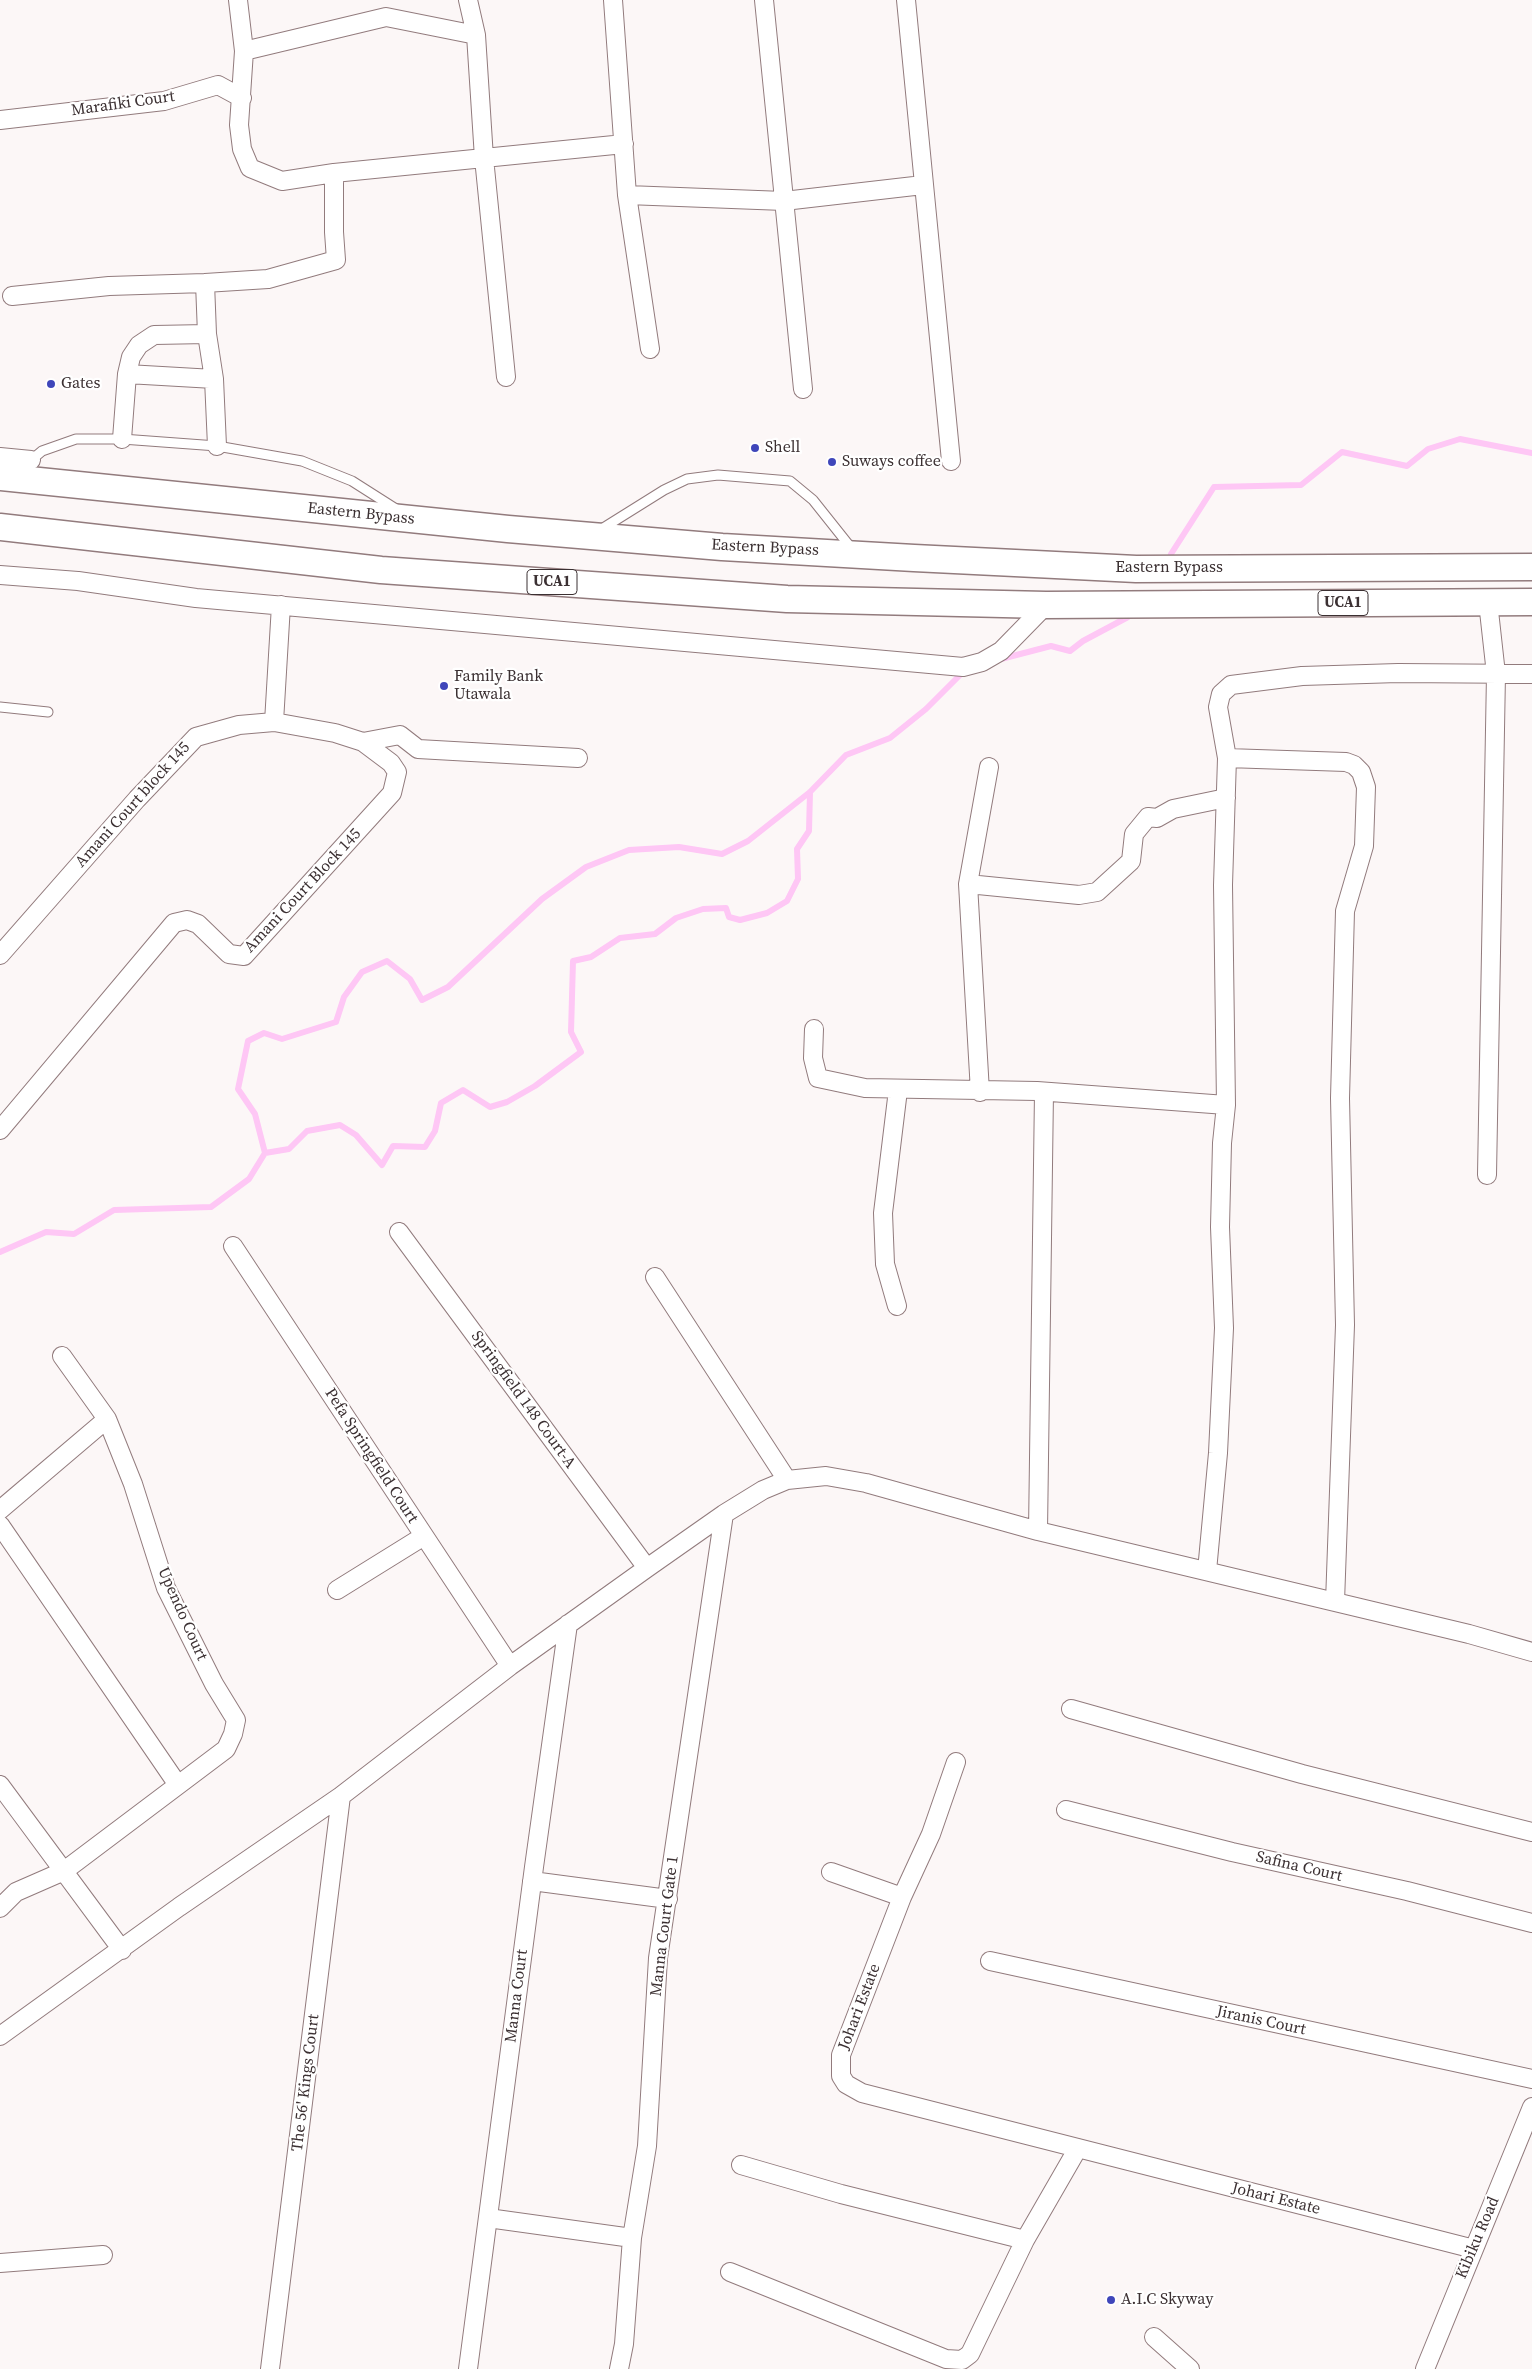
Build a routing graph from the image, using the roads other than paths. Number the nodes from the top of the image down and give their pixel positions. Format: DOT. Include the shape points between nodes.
graph roads {
  1 [pos="238,0"];
  2 [pos="468,0"];
  3 [pos="613,0"];
  4 [pos="764,0"];
  5 [pos="906,0"];
  6 [pos="387,8"];
  7 [pos="476,35"];
  8 [pos="244,51"];
  9 [pos="242,98"];
  10 [pos="0,120"];
  11 [pos="624,144"];
  12 [pos="484,158"];
  13 [pos="334,173"];
  14 [pos="923,185"];
  15 [pos="627,195"];
  16 [pos="784,201"];
  17 [pos="205,283"];
  18 [pos="12,296"];
  19 [pos="207,334"];
  20 [pos="650,349"];
  21 [pos="127,374"];
  22 [pos="506,377"];
  23 [pos="214,379"];
  24 [pos="803,389"];
  25 [pos="122,439"];
  26 [pos="217,446"];
  27 [pos="30,460"];
  28 [pos="951,461"];
  29 [pos="3,471"];
  30 [pos="413,520"];
  31 [pos="0,527"];
  32 [pos="590,536"];
  33 [pos="856,553"];
  34 [pos="1532,567"];
  35 [pos="0,575"];
  36 [pos="1488,602"];
  37 [pos="1532,602"];
  38 [pos="1046,605"];
  39 [pos="281,606"];
  40 [pos="1496,674"];
  41 [pos="1532,674"];
  42 [pos="0,707"];
  43 [pos="48,712"];
  44 [pos="274,722"];
  45 [pos="363,742"];
  46 [pos="578,758"];
  47 [pos="1227,758"];
  48 [pos="989,767"];
  49 [pos="1226,798"];
  50 [pos="968,884"];
  51 [pos="0,954"];
  52 [pos="814,1029"];
  53 [pos="898,1090"];
  54 [pos="980,1092"];
  55 [pos="1044,1092"];
  56 [pos="1226,1105"];
  57 [pos="0,1130"];
  58 [pos="1487,1175"];
  59 [pos="399,1232"];
  60 [pos="233,1246"];
  61 [pos="655,1277"];
  62 [pos="897,1306"];
  63 [pos="62,1356"];
  64 [pos="107,1420"];
  65 [pos="787,1480"];
  66 [pos="0,1510"];
  67 [pos="724,1514"];
  68 [pos="0,1525"];
  69 [pos="1038,1531"];
  70 [pos="424,1536"];
  71 [pos="647,1568"];
  72 [pos="1207,1571"];
  73 [pos="337,1590"];
  74 [pos="1335,1602"];
  75 [pos="568,1624"];
  76 [pos="1532,1652"];
  77 [pos="510,1666"];
  78 [pos="1070,1709"];
  79 [pos="956,1762"];
  80 [pos="0,1785"];
  81 [pos="178,1785"];
  82 [pos="341,1796"];
  83 [pos="1066,1810"];
  84 [pos="1532,1832"];
  85 [pos="64,1871"];
  86 [pos="831,1872"];
  87 [pos="532,1881"];
  88 [pos="902,1897"];
  89 [pos="668,1899"];
  90 [pos="0,1908"];
  91 [pos="1532,1923"];
  92 [pos="122,1950"];
  93 [pos="990,1961"];
  94 [pos="0,2036"];
  95 [pos="1532,2079"];
  96 [pos="1532,2107"];
  97 [pos="1078,2148"];
  98 [pos="740,2165"];
  99 [pos="488,2218"];
  100 [pos="632,2238"];
  101 [pos="1025,2240"];
  102 [pos="1474,2249"];
  103 [pos="104,2254"];
  104 [pos="0,2263"];
  105 [pos="730,2272"];
  106 [pos="1154,2337"];
  107 [pos="270,2369"];
  108 [pos="468,2369"];
  109 [pos="619,2369"];
  110 [pos="1190,2369"];
  111 [pos="1426,2369"];
  1 -- 8 [label="street"];
  2 -- 7 [label="street"];
  3 -- 11 [label="street"];
  4 -- 16 [label="street"];
  5 -- 14 [label="street"];
  6 -- 7 [label="street"];
  6 -- 8 [label="street"];
  7 -- 12 [label="street"];
  8 -- 9 [label="street"];
  9 -- 10 [label="street, Marafiki Court" via="218,85 164,101"];
  9 -- 13 [label="street" via="239,125 242,149 250,168 282,181"];
  11 -- 12 [label="street"];
  11 -- 15 [label="street"];
  12 -- 13 [label="street"];
  12 -- 22 [label="street"];
  13 -- 17 [label="street" via="336,260 268,279"];
  14 -- 16 [label="street"];
  14 -- 28 [label="street"];
  15 -- 16 [label="street"];
  15 -- 20 [label="street"];
  16 -- 24 [label="street"];
  17 -- 18 [label="street" via="109,286"];
  17 -- 19 [label="street"];
  19 -- 21 [label="street" via="148,337 132,357"];
  19 -- 23 [label="street"];
  21 -- 23 [label="street"];
  21 -- 25 [label="street"];
  23 -- 26 [label="street"];
  25 -- 26 [label="lane"];
  25 -- 27 [label="lane" via="76,439 42,451"];
  26 -- 30 [label="lane" via="302,461 352,481"];
  27 -- 29 [label="street"];
  29 -- 30 [label="main road, Eastern Bypass / UCA1"];
  30 -- 32 [label="main road, Eastern Bypass / UCA1"];
  31 -- 38 [label="main road, UCA1" via="381,570 787,599"];
  32 -- 33 [label="main road, Eastern Bypass / UCA1" via="722,547"];
  32 -- 33 [label="lane" via="687,479 718,475 790,481 813,500"];
  33 -- 34 [label="main road, Eastern Bypass / UCA1" via="1136,568"];
  35 -- 39 [label="street" via="78,581"];
  36 -- 37 [label="main road, UCA1"];
  36 -- 38 [label="main road, UCA1"];
  36 -- 40 [label="street"];
  38 -- 39 [label="street" via="1001,651 982,662 963,667"];
  39 -- 44 [label="street"];
  40 -- 41 [label="street"];
  40 -- 47 [label="street" via="1302,676 1232,685 1221,694 1218,707"];
  40 -- 58 [label="street"];
  42 -- 43 [label="lane"];
  44 -- 45 [label="street, Amani Court Block 145" via="335,733"];
  44 -- 51 [label="street, Amani Court block 145" via="239,725 196,737"];
  45 -- 46 [label="street" via="400,735 418,749"];
  45 -- 57 [label="street, Amani Court Block 145" via="391,763 397,772 392,793 253,949 244,956 230,954 198,924 187,920 174,923"];
  47 -- 49 [label="street"];
  47 -- 74 [label="street" via="1346,762 1360,772 1366,787 1364,846 1345,910 1340,1098 1345,1325"];
  48 -- 50 [label="street"];
  49 -- 50 [label="street" via="1173,809 1157,818 1148,817 1134,834 1131,860 1097,892 1079,895"];
  49 -- 56 [label="street" via="1223,885"];
  50 -- 54 [label="street"];
  52 -- 53 [label="street" via="813,1058 818,1078 865,1088"];
  53 -- 54 [label="street"];
  53 -- 62 [label="street" via="883,1213 885,1264"];
  54 -- 55 [label="street"];
  55 -- 56 [label="street"];
  55 -- 69 [label="street"];
  56 -- 72 [label="street" via="1220,1227 1224,1328 1218,1453"];
  59 -- 71 [label="street, Springfield 148 Court-A"];
  60 -- 70 [label="street, Pefa Springfield Court"];
  61 -- 65 [label="street"];
  63 -- 64 [label="street, Upendo Court"];
  64 -- 66 [label="street"];
  64 -- 81 [label="street, Upendo Court" via="134,1484 166,1588 214,1684 236,1720 226,1749"];
  65 -- 67 [label="street" via="763,1490"];
  65 -- 69 [label="street" via="826,1476 866,1483"];
  67 -- 71 [label="street"];
  67 -- 89 [label="street, Manna Court Gate 1"];
  68 -- 81 [label="street"];
  69 -- 72 [label="street"];
  70 -- 73 [label="street"];
  70 -- 77 [label="street, Pefa Springfield Court"];
  71 -- 75 [label="street"];
  72 -- 74 [label="street"];
  74 -- 76 [label="street"];
  75 -- 77 [label="street"];
  75 -- 87 [label="street, Manna Court"];
  77 -- 82 [label="street"];
  78 -- 84 [label="street" via="1302,1774"];
  79 -- 88 [label="street, Johari Estate" via="931,1834"];
  80 -- 85 [label="street"];
  81 -- 85 [label="street, Upendo Court"];
  82 -- 92 [label="street"];
  82 -- 107 [label="street, The 56' Kings Court"];
  83 -- 91 [label="street, Safina Court"];
  85 -- 90 [label="street, Upendo Court" via="16,1892"];
  85 -- 92 [label="street"];
  86 -- 88 [label="street"];
  87 -- 89 [label="street"];
  87 -- 99 [label="street, Manna Court"];
  88 -- 97 [label="street, Johari Estate" via="841,2055 842,2076 846,2084 862,2093"];
  89 -- 100 [label="street, Manna Court Gate 1" via="658,1958 647,2146"];
  92 -- 94 [label="street"];
  93 -- 95 [label="street, Jiranis Court"];
  96 -- 102 [label="street, Kibiku Road"];
  97 -- 101 [label="street"];
  97 -- 102 [label="street, Johari Estate"];
  98 -- 101 [label="street"];
  99 -- 100 [label="street"];
  99 -- 108 [label="street, Manna Court"];
  100 -- 109 [label="street, Manna Court Gate 1" via="624,2344"];
  101 -- 105 [label="street" via="970,2354 962,2360 946,2359"];
  102 -- 111 [label="street, Kibiku Road"];
  103 -- 104 [label="street"];
  106 -- 110 [label="street"];
}
